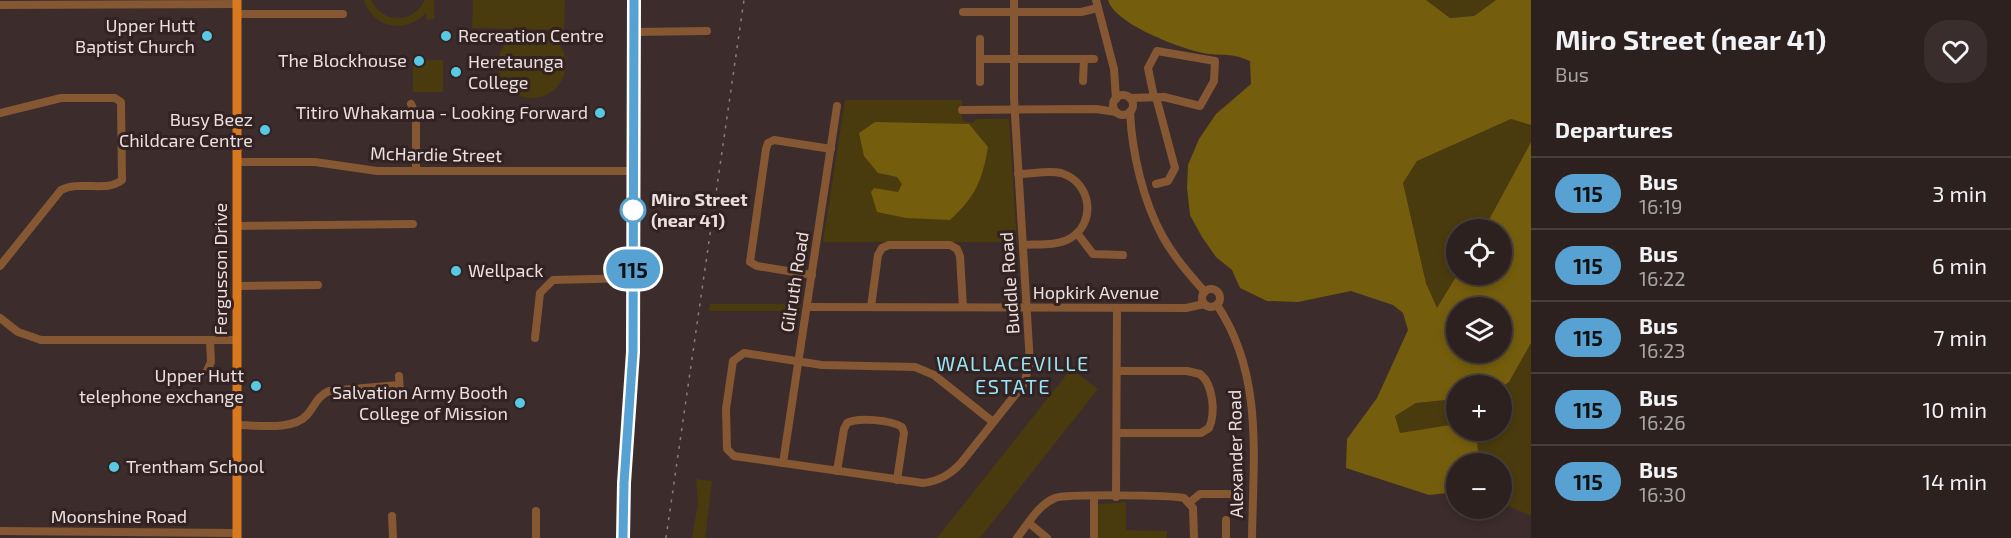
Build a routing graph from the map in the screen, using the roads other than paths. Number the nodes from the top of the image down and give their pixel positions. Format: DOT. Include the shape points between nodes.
graph roads {
  1 [pos="634,0"];
  2 [pos="1014,0"];
  3 [pos="1097,4"];
  4 [pos="0,5"];
  5 [pos="237,6"];
  6 [pos="963,12"];
  7 [pos="1014,12"];
  8 [pos="343,14"];
  9 [pos="707,31"];
  10 [pos="634,32"];
  11 [pos="980,39"];
  12 [pos="980,59"];
  13 [pos="1014,59"];
  14 [pos="1084,59"];
  15 [pos="1094,59"];
  16 [pos="1114,69"];
  17 [pos="1083,81"];
  18 [pos="980,82"];
  19 [pos="1128,97"];
  20 [pos="1153,98"];
  21 [pos="1115,100"];
  22 [pos="411,105"];
  23 [pos="1015,109"];
  24 [pos="1096,109"];
  25 [pos="962,110"];
  26 [pos="1131,110"];
  27 [pos="839,111"];
  28 [pos="0,113"];
  29 [pos="1118,113"];
  30 [pos="1134,145"];
  31 [pos="831,149"];
  32 [pos="238,162"];
  33 [pos="416,171"];
  34 [pos="633,171"];
  35 [pos="1018,174"];
  36 [pos="1156,184"];
  37 [pos="413,224"];
  38 [pos="238,226"];
  39 [pos="1077,233"];
  40 [pos="1023,245"];
  41 [pos="1123,255"];
  42 [pos="0,266"];
  43 [pos="812,275"];
  44 [pos="633,278"];
  45 [pos="318,285"];
  46 [pos="238,286"];
  47 [pos="1205,292"];
  48 [pos="1204,304"];
  49 [pos="1217,305"];
  50 [pos="807,307"];
  51 [pos="871,307"];
  52 [pos="963,307"];
  53 [pos="1027,308"];
  54 [pos="1117,308"];
  55 [pos="0,318"];
  56 [pos="535,338"];
  57 [pos="237,340"];
  58 [pos="210,341"];
  59 [pos="798,362"];
  60 [pos="1117,371"];
  61 [pos="206,373"];
  62 [pos="400,394"];
  63 [pos="993,422"];
  64 [pos="237,425"];
  65 [pos="1117,433"];
  66 [pos="783,463"];
  67 [pos="837,471"];
  68 [pos="897,480"];
  69 [pos="1240,494"];
  70 [pos="1094,496"];
  71 [pos="1116,497"];
  72 [pos="1190,502"];
  73 [pos="536,511"];
  74 [pos="392,516"];
  75 [pos="1226,520"];
  76 [pos="1029,523"];
  77 [pos="0,531"];
  78 [pos="237,536"];
  79 [pos="393,538"];
  80 [pos="536,538"];
  81 [pos="623,538"];
  82 [pos="1017,538"];
  83 [pos="1047,538"];
  84 [pos="1094,538"];
  85 [pos="1194,538"];
  86 [pos="1226,538"];
  87 [pos="1252,538"];
  1 -- 10 [label="street"];
  2 -- 7 [label="street, Buddle Road"];
  3 -- 7 [label="street" via="1081,12"];
  3 -- 16 [label="street"];
  4 -- 5 [label="street"];
  5 -- 8 [label="street"];
  5 -- 32 [label="main road, Fergusson Drive"];
  6 -- 7 [label="street"];
  7 -- 13 [label="street, Buddle Road"];
  9 -- 10 [label="street"];
  10 -- 34 [label="street"];
  11 -- 12 [label="street"];
  12 -- 13 [label="street"];
  12 -- 18 [label="street"];
  13 -- 14 [label="street"];
  13 -- 23 [label="street, Buddle Road"];
  14 -- 15 [label="street"];
  14 -- 17 [label="street"];
  16 -- 19 [label="street"];
  16 -- 21 [label="street"];
  19 -- 20 [label="street"];
  19 -- 21 [label="street"];
  19 -- 26 [label="street"];
  20 -- 20 [label="street" via="1148,68 1157,51 1210,59 1217,64 1214,81 1200,106"];
  20 -- 26 [label="street"];
  20 -- 36 [label="street" via="1174,168 1168,181"];
  21 -- 24 [label="street"];
  21 -- 29 [label="street"];
  22 -- 33 [label="street" via="416,115"];
  23 -- 24 [label="street"];
  23 -- 25 [label="street"];
  23 -- 35 [label="street, Buddle Road"];
  24 -- 29 [label="street"];
  26 -- 29 [label="street"];
  26 -- 30 [label="street"];
  27 -- 31 [label="street, Gilruth Road"];
  28 -- 42 [label="street" via="70,97 112,97 120,100 123,107 122,180 61,190"];
  29 -- 30 [label="street"];
  30 -- 47 [label="street" via="1158,226"];
  31 -- 43 [label="street, Gilruth Road"];
  31 -- 43 [label="street" via="774,140 766,149 750,262"];
  32 -- 33 [label="street, McHardie Street" via="315,162 377,171"];
  32 -- 38 [label="main road, Fergusson Drive"];
  33 -- 34 [label="street, McHardie Street"];
  34 -- 44 [label="street"];
  35 -- 39 [label="street" via="1059,173 1078,184 1088,209"];
  35 -- 40 [label="street, Buddle Road"];
  37 -- 38 [label="street"];
  38 -- 46 [label="main road, Fergusson Drive"];
  39 -- 40 [label="street" via="1062,242"];
  39 -- 41 [label="street" via="1093,254"];
  40 -- 53 [label="street, Buddle Road"];
  43 -- 50 [label="street, Gilruth Road"];
  44 -- 56 [label="street" via="553,280 540,293"];
  44 -- 81 [label="street"];
  45 -- 46 [label="street"];
  46 -- 57 [label="main road, Fergusson Drive"];
  47 -- 48 [label="street"];
  47 -- 49 [label="street" via="1218,292"];
  48 -- 49 [label="street"];
  48 -- 54 [label="street, Hopkirk Avenue" via="1186,308"];
  49 -- 87 [label="street, Alexander Road" via="1242,352 1251,390"];
  50 -- 51 [label="street, Hopkirk Avenue"];
  50 -- 59 [label="street, Gilruth Road"];
  51 -- 52 [label="street, Hopkirk Avenue"];
  51 -- 52 [label="street" via="878,255 885,246 950,245 960,256"];
  52 -- 53 [label="street, Hopkirk Avenue"];
  53 -- 54 [label="street, Hopkirk Avenue"];
  53 -- 63 [label="street, Buddle Road" via="1029,370 1023,385"];
  54 -- 60 [label="street"];
  55 -- 58 [label="street" via="18,332 41,340"];
  57 -- 58 [label="street"];
  57 -- 64 [label="main road, Fergusson Drive"];
  58 -- 61 [label="street" via="211,362"];
  59 -- 63 [label="street" via="920,368"];
  59 -- 66 [label="street, Gilruth Road"];
  59 -- 66 [label="street, Buddle Road" via="742,353 732,364 726,411 728,451 735,456"];
  60 -- 65 [label="street"];
  60 -- 65 [label="street" via="1200,374 1209,386 1212,420 1201,433"];
  62 -- 64 [label="street" via="399,380 329,391 296,423"];
  63 -- 68 [label="street, Buddle Road" via="946,476 923,483"];
  64 -- 78 [label="main road, Fergusson Drive"];
  65 -- 71 [label="street"];
  66 -- 67 [label="street, Buddle Road"];
  67 -- 68 [label="street, Buddle Road"];
  67 -- 68 [label="street" via="847,423 893,423 902,427 904,433"];
  69 -- 72 [label="street" via="1200,494"];
  70 -- 71 [label="street"];
  70 -- 76 [label="street" via="1057,498 1042,507"];
  70 -- 84 [label="street"];
  71 -- 72 [label="street" via="1181,497"];
  72 -- 85 [label="street"];
  73 -- 80 [label="street"];
  74 -- 79 [label="street"];
  75 -- 86 [label="street"];
  76 -- 82 [label="street"];
  76 -- 83 [label="street"];
  77 -- 78 [label="street, Moonshine Road"];
}
